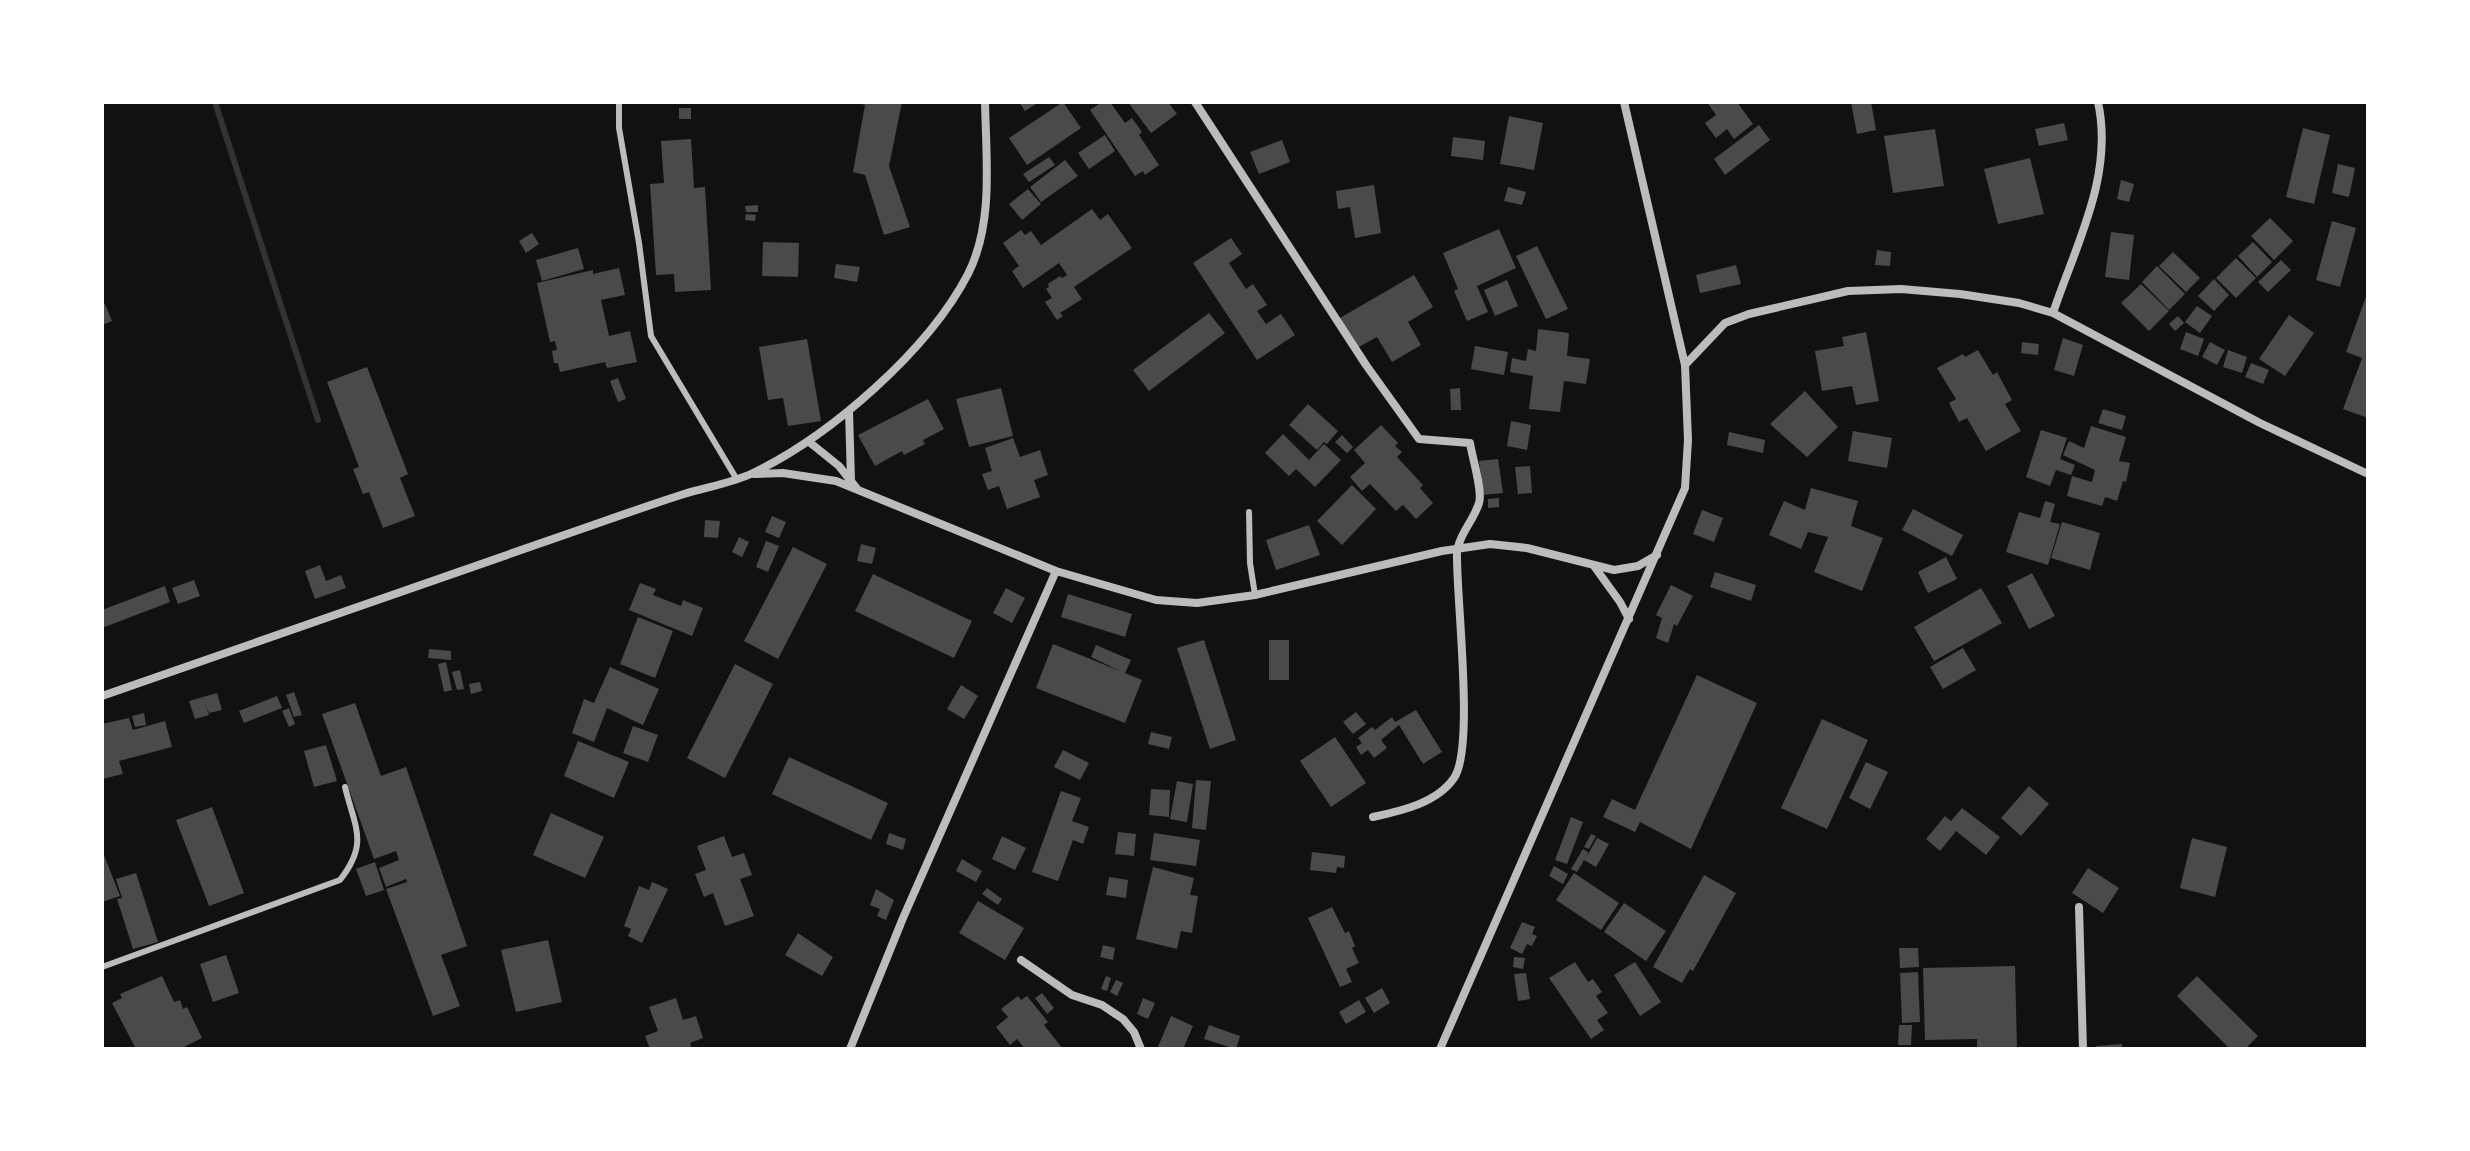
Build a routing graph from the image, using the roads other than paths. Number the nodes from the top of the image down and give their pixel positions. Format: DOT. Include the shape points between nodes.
graph roads {
  1 [pos="619,102"];
  2 [pos="985,102"];
  3 [pos="1195,102"];
  4 [pos="1624,102"];
  5 [pos="2098,102"];
  6 [pos="2053,313"];
  7 [pos="1685,365"];
  8 [pos="849,411"];
  9 [pos="808,441"];
  10 [pos="751,474"];
  11 [pos="2368,474"];
  12 [pos="736,478"];
  13 [pos="851,481"];
  14 [pos="858,490"];
  15 [pos="1249,512"];
  16 [pos="1457,549"];
  17 [pos="1658,555"];
  18 [pos="1593,565"];
  19 [pos="1056,571"];
  20 [pos="1255,595"];
  21 [pos="1629,619"];
  22 [pos="102,696"];
  23 [pos="345,787"];
  24 [pos="1373,817"];
  25 [pos="2079,907"];
  26 [pos="1021,960"];
  27 [pos="102,967"];
  28 [pos="850,1049"];
  29 [pos="1141,1049"];
  30 [pos="1440,1049"];
  31 [pos="2083,1049"];
  1 -- 12 [label="lane" via="651,336"];
  2 -- 8 [label="street" via="985,212 968,274 920,340"];
  3 -- 16 [label="street" via="1419,439 1470,443 1480,501"];
  4 -- 7 [label="street"];
  5 -- 6 [label="street" via="2103,127 2094,200"];
  6 -- 7 [label="street" via="1960,294 1848,291 1725,323"];
  6 -- 11 [label="street"];
  7 -- 17 [label="street" via="1685,488"];
  8 -- 9 [label="street"];
  8 -- 13 [label="street"];
  9 -- 10 [label="street"];
  9 -- 13 [label="street"];
  10 -- 12 [label="street"];
  10 -- 14 [label="street" via="812,476"];
  12 -- 22 [label="street"];
  13 -- 14 [label="street"];
  14 -- 19 [label="street"];
  15 -- 20 [label="lane"];
  16 -- 18 [label="street" via="1490,544 1527,548"];
  16 -- 20 [label="street"];
  16 -- 24 [label="street" via="1462,758 1455,777 1435,794 1408,809"];
  17 -- 18 [label="street" via="1614,570"];
  17 -- 21 [label="street"];
  18 -- 21 [label="street"];
  19 -- 20 [label="street" via="1156,600 1197,603"];
  19 -- 28 [label="street"];
  21 -- 30 [label="street"];
  23 -- 27 [label="lane" via="359,844 340,880"];
  25 -- 31 [label="street"];
  26 -- 29 [label="street" via="1072,995 1123,1019"];
}
